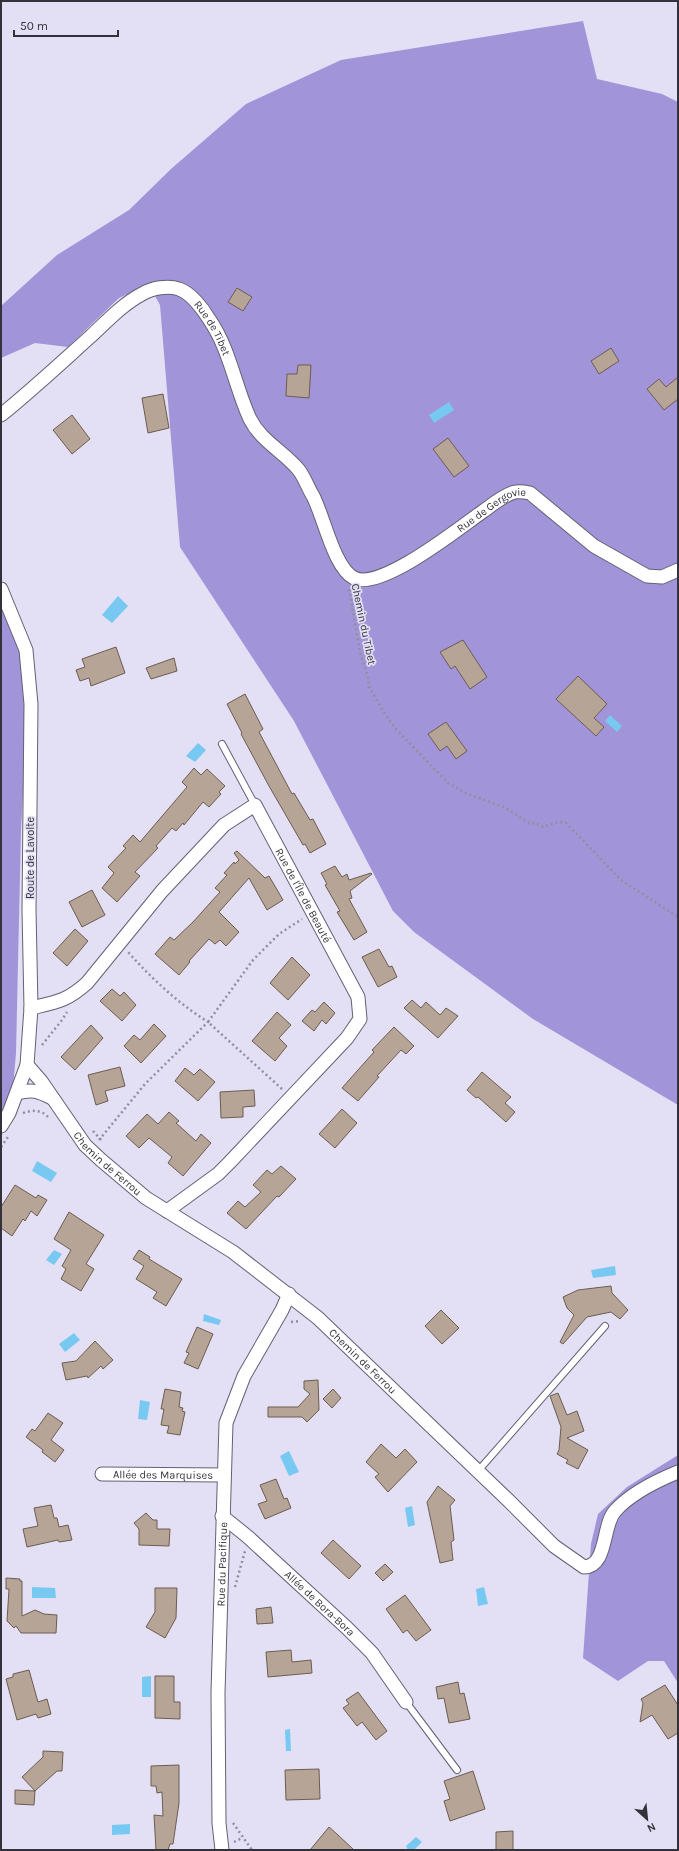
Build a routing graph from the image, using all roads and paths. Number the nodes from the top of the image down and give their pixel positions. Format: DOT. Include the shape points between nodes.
graph roads {
  1 [pos="1,415"];
  2 [pos="343,568"];
  3 [pos="678,570"];
  4 [pos="1,589"];
  5 [pos="222,744"];
  6 [pos="255,806"];
  7 [pos="312,912"];
  8 [pos="678,917"];
  9 [pos="120,943"];
  10 [pos="67,998"];
  11 [pos="31,1008"];
  12 [pos="208,1022"];
  13 [pos="39,1050"];
  14 [pos="27,1065"];
  15 [pos="17,1093"];
  16 [pos="292,1097"];
  17 [pos="52,1098"];
  18 [pos="22,1113"];
  19 [pos="50,1119"];
  20 [pos="1,1126"];
  21 [pos="92,1130"];
  22 [pos="100,1139"];
  23 [pos="105,1144"];
  24 [pos="91,1150"];
  25 [pos="166,1211"];
  26 [pos="289,1294"];
  27 [pos="282,1310"];
  28 [pos="605,1326"];
  29 [pos="288,1327"];
  30 [pos="478,1471"];
  31 [pos="678,1472"];
  32 [pos="102,1474"];
  33 [pos="224,1475"];
  34 [pos="222,1516"];
  35 [pos="406,1702"];
  36 [pos="457,1770"];
  37 [pos="222,1850"];
  1 -- 2 [label="street, Rue de Tibet" via="128,302 150,290 178,289 190,297 211,321 223,344 251,421 270,444 298,469 316,501"];
  2 -- 3 [label="street, Rue de Gergovie" via="355,578 379,578 424,553 503,498 522,491 530,493 594,546 647,576 662,577"];
  2 -- 8 [label="path, Chemin du Tibet" via="351,595 368,685 404,739 448,783 468,794 504,807 530,824 536,823 543,827 558,822 566,824 621,880"];
  4 -- 11 [label="street, Route de Lavolte" via="26,650 31,704"];
  5 -- 6 [label="lane"];
  6 -- 7 [label="street, Rue de l'Île de Beauté"];
  6 -- 9 [label="street" via="224,825 162,891"];
  7 -- 12 [label="path" via="279,934 253,960"];
  7 -- 16 [label="street, Rue de l'Île de Beauté" via="358,997 360,1018 347,1038"];
  9 -- 10 [label="street" via="87,982 74,995"];
  9 -- 12 [label="path" via="146,972"];
  10 -- 11 [label="street"];
  10 -- 13 [label="path" via="68,1010"];
  11 -- 14 [label="street, Route de Lavolte"];
  12 -- 16 [label="path"];
  12 -- 22 [label="path" via="144,1084"];
  14 -- 15 [label="street, Route de Lavolte"];
  14 -- 17 [label="street, Chemin de Ferrou"];
  15 -- 17 [label="street" via="30,1090 42,1092"];
  15 -- 20 [label="street, Route de Lavolte"];
  16 -- 25 [label="street, Rue de l'Île de Beauté" via="218,1174"];
  17 -- 24 [label="street, Chemin de Ferrou"];
  18 -- 19 [label="path" via="36,1110"];
  21 -- 22 [label="path"];
  22 -- 23 [label="path"];
  22 -- 24 [label="path"];
  24 -- 25 [label="street, Chemin de Ferrou" via="146,1198"];
  25 -- 26 [label="street, Chemin de Ferrou" via="233,1252"];
  26 -- 27 [label="street, Rue du Pacifique"];
  26 -- 30 [label="street, Chemin de Ferrou" via="347,1345"];
  27 -- 29 [label="path" via="291,1322"];
  27 -- 33 [label="street, Rue du Pacifique" via="244,1376 226,1423"];
  28 -- 30 [label="lane"];
  30 -- 31 [label="street, Chemin de Ferrou" via="554,1546 586,1567 596,1562 601,1555 607,1525 615,1510 644,1488"];
  32 -- 33 [label="street, Allée des Marquises"];
  33 -- 34 [label="street, Rue du Pacifique"];
  34 -- 35 [label="street, Allée de Bora-Bora" via="248,1537 372,1653"];
  34 -- 37 [label="street, Rue du Pacifique" via="218,1693 219,1823"];
  35 -- 36 [label="lane"];
}
